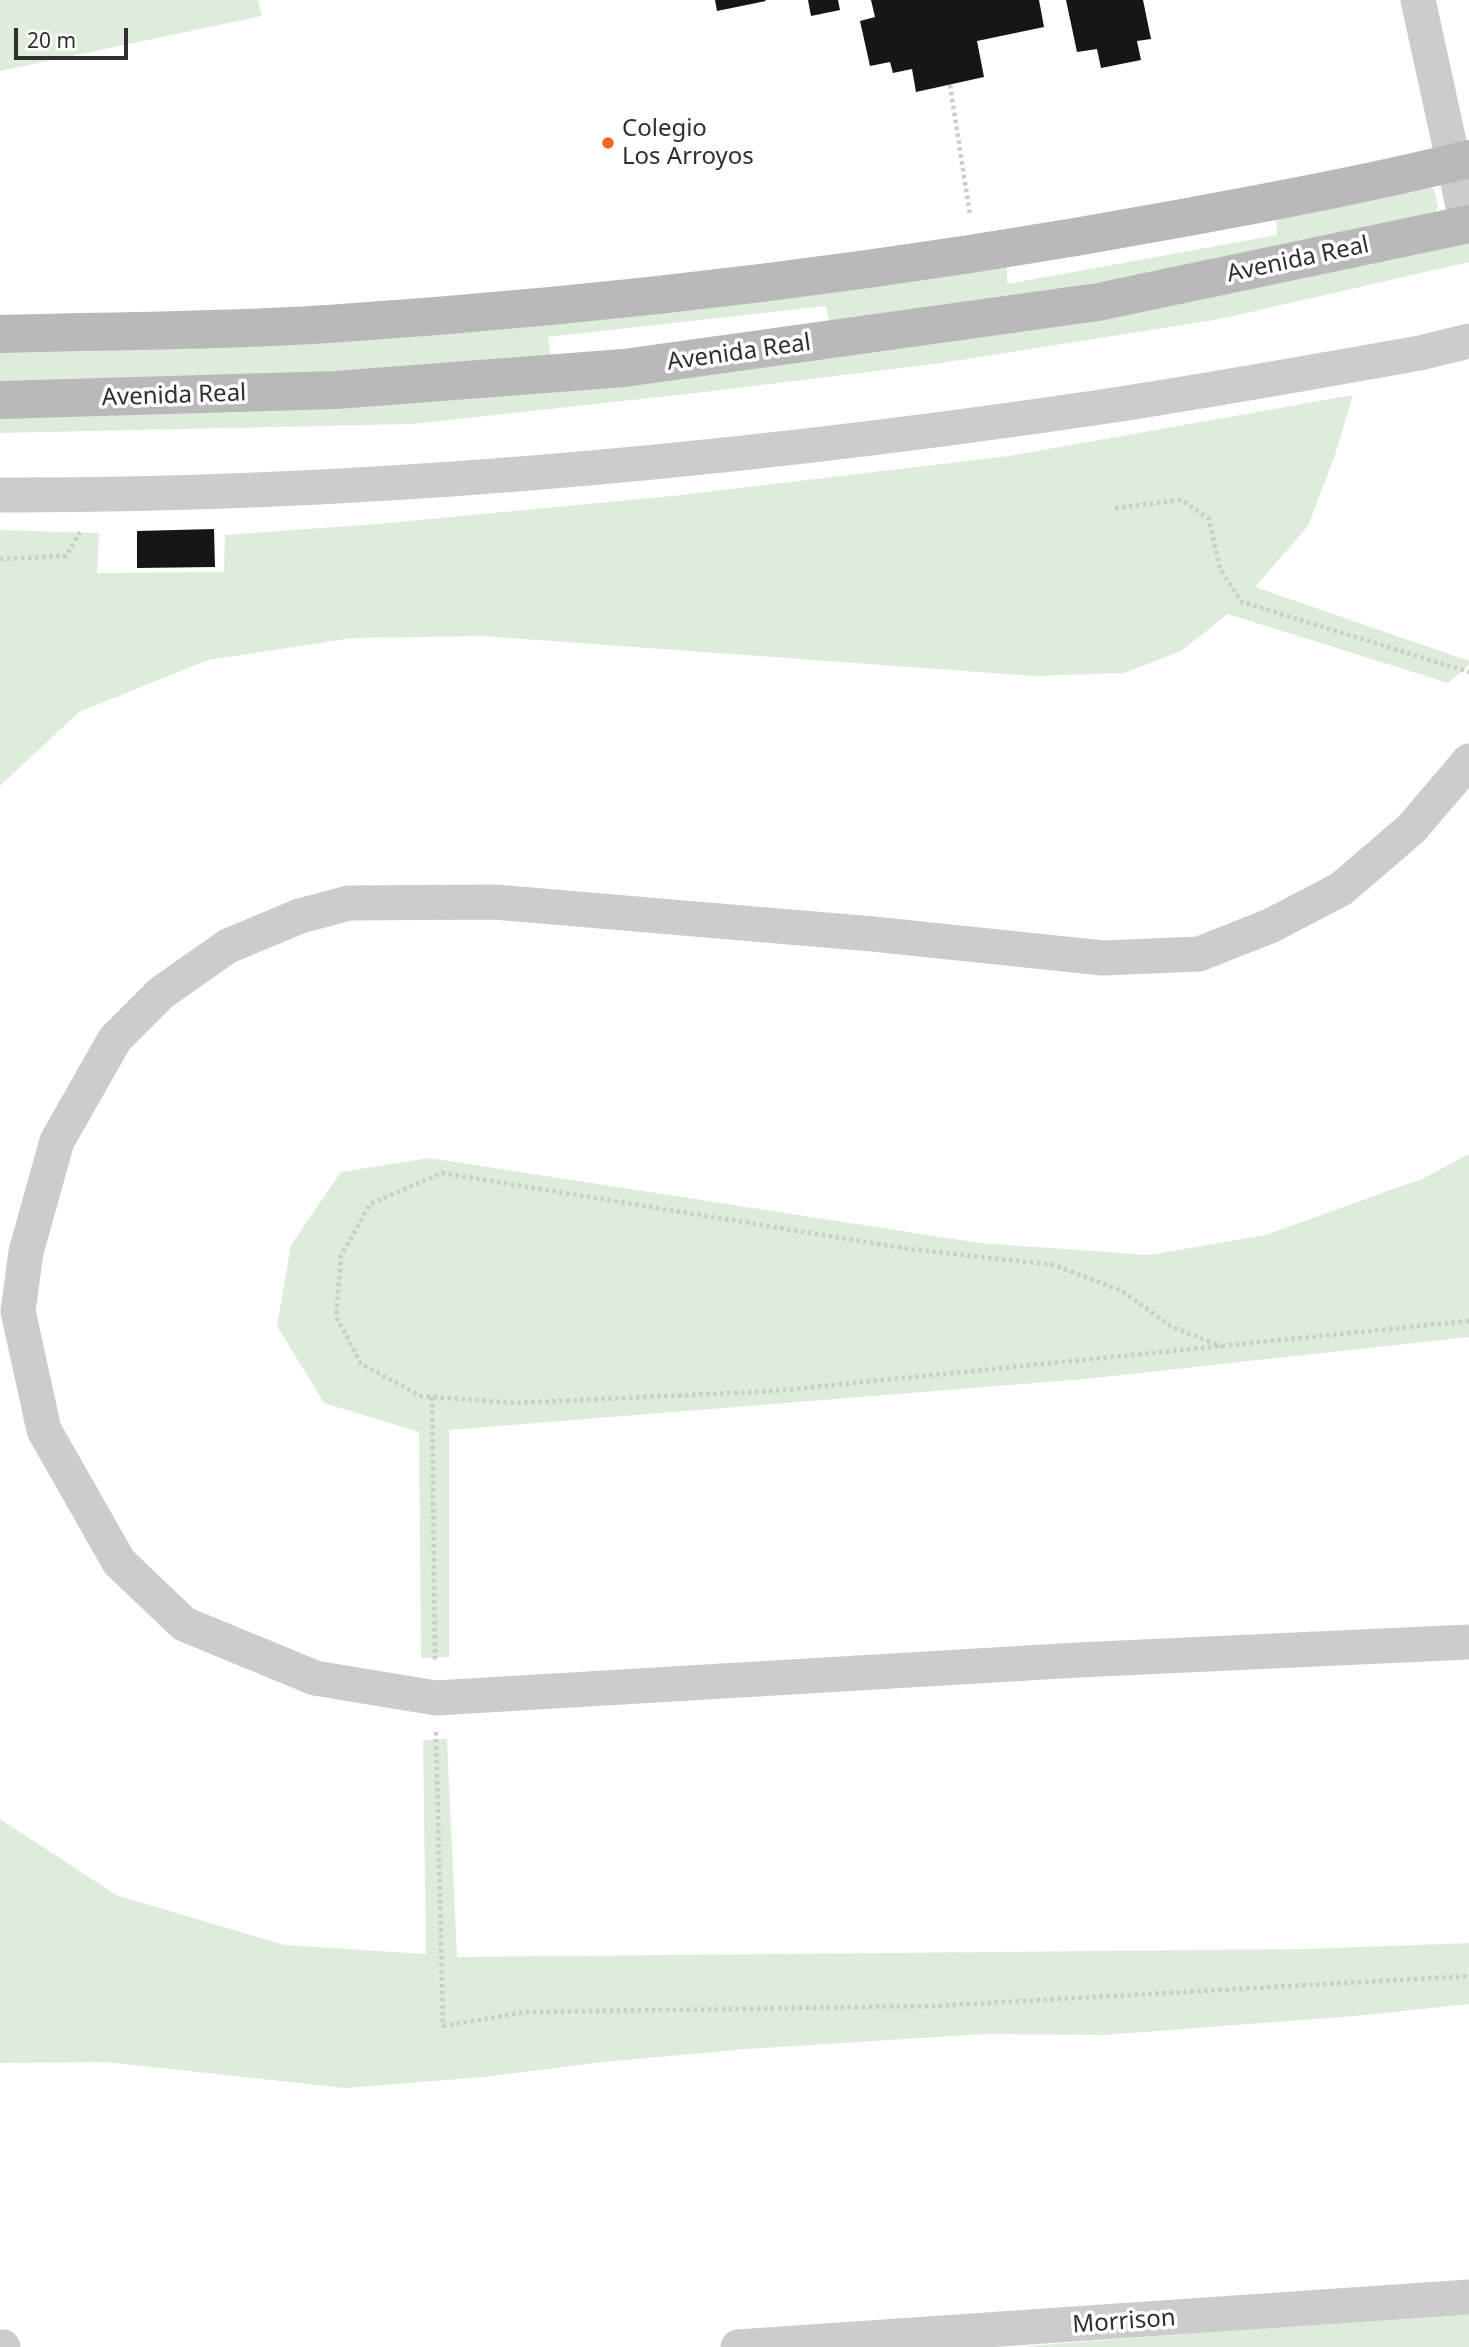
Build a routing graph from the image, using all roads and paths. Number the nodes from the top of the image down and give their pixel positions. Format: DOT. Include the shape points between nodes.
graph roads {
  1 [pos="1418,0"];
  2 [pos="950,85"];
  3 [pos="1462,161"];
  4 [pos="1468,224"];
  5 [pos="978,254"];
  6 [pos="0,334"];
  7 [pos="1469,341"];
  8 [pos="0,400"];
  9 [pos="0,495"];
  10 [pos="102,495"];
  11 [pos="1115,508"];
  12 [pos="0,559"];
  13 [pos="1469,672"];
  14 [pos="1469,761"];
  15 [pos="1469,1321"];
  16 [pos="1223,1347"];
  17 [pos="432,1397"];
  18 [pos="1469,1642"];
  19 [pos="436,1698"];
  20 [pos="1469,1976"];
  21 [pos="1469,2297"];
  22 [pos="738,2347"];
  1 -- 3 [label="street"];
  2 -- 5 [label="path"];
  3 -- 4 [label="street"];
  3 -- 5 [label="main road" via="1375,182"];
  4 -- 8 [label="main road, Avenida Real" via="1098,302 624,369 337,390"];
  5 -- 6 [label="main road" via="607,303 324,324"];
  7 -- 10 [label="street" via="1420,354 1096,408 744,454 401,482"];
  9 -- 10 [label="street"];
  10 -- 12 [label="path" via="66,556"];
  11 -- 13 [label="path" via="1181,500 1209,519 1220,569 1242,602"];
  14 -- 19 [label="street" via="1412,830 1341,889 1270,926 1199,954 1103,958 494,902 349,903 300,916 228,946 161,993 115,1039 57,1141 33,1224 18,1311 44,1430 120,1562 184,1624 315,1678"];
  15 -- 16 [label="path"];
  16 -- 17 [label="path" via="774,1391 517,1403"];
  16 -- 17 [label="path" via="1172,1327 1122,1291 1054,1265 909,1250 442,1173 370,1204 341,1256 336,1316 361,1364 421,1396"];
  17 -- 19 [label="path"];
  18 -- 19 [label="street"];
  19 -- 20 [label="path" via="443,2026 526,2012 934,2006"];
  21 -- 22 [label="street, Morrison"];
}
